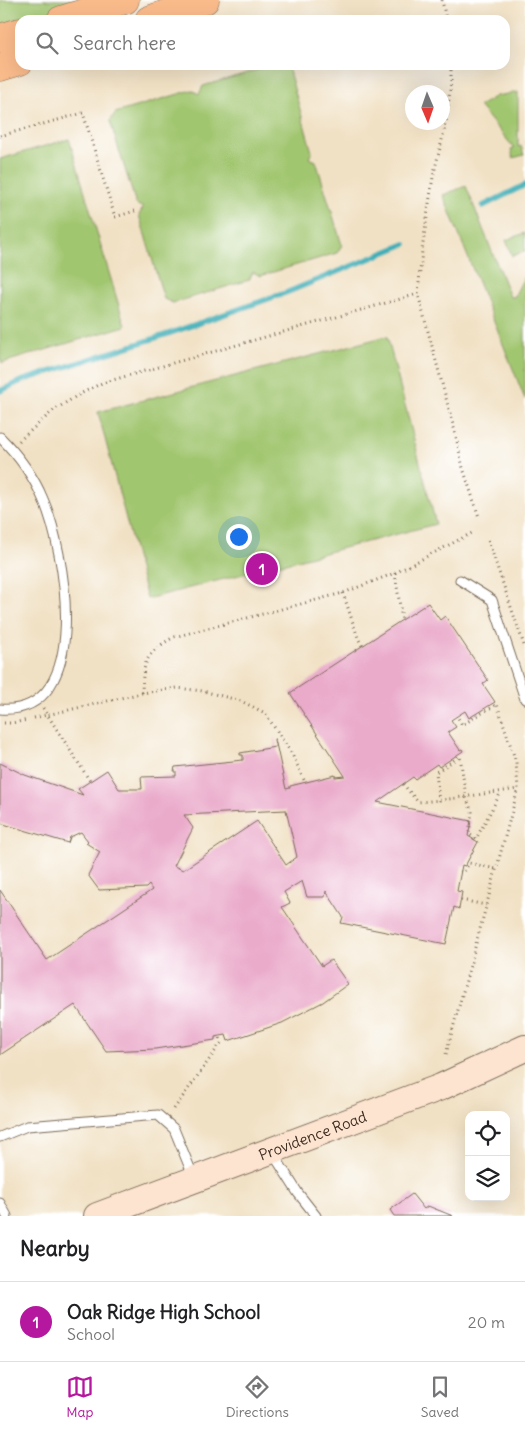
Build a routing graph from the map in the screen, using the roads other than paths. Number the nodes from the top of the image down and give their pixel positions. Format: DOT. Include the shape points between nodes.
graph roads {
  1 [pos="124,0"];
  2 [pos="204,0"];
  3 [pos="77,15"];
  4 [pos="163,15"];
  5 [pos="15,34"];
  6 [pos="0,38"];
  7 [pos="15,62"];
  8 [pos="0,67"];
  9 [pos="0,437"];
  10 [pos="460,580"];
  11 [pos="525,699"];
  12 [pos="0,709"];
  13 [pos="525,1048"];
  14 [pos="0,1137"];
  15 [pos="271,1150"];
  16 [pos="195,1178"];
  17 [pos="0,1203"];
  18 [pos="7,1216"];
  19 [pos="97,1216"];
  20 [pos="316,1216"];
  1 -- 3 [label="highway"];
  2 -- 4 [label="highway"];
  5 -- 6 [label="highway"];
  7 -- 8 [label="highway"];
  9 -- 12 [label="lane" via="22,461 43,499 64,580 66,620 57,672 47,690 23,706"];
  10 -- 11 [label="lane" via="492,600"];
  13 -- 15 [label="street, Providence Road" via="441,1086"];
  14 -- 16 [label="lane" via="26,1126 158,1115 174,1129"];
  15 -- 16 [label="street, Providence Road"];
  15 -- 20 [label="lane"];
  16 -- 19 [label="street, Providence Road"];
  17 -- 18 [label="lane"];
}
